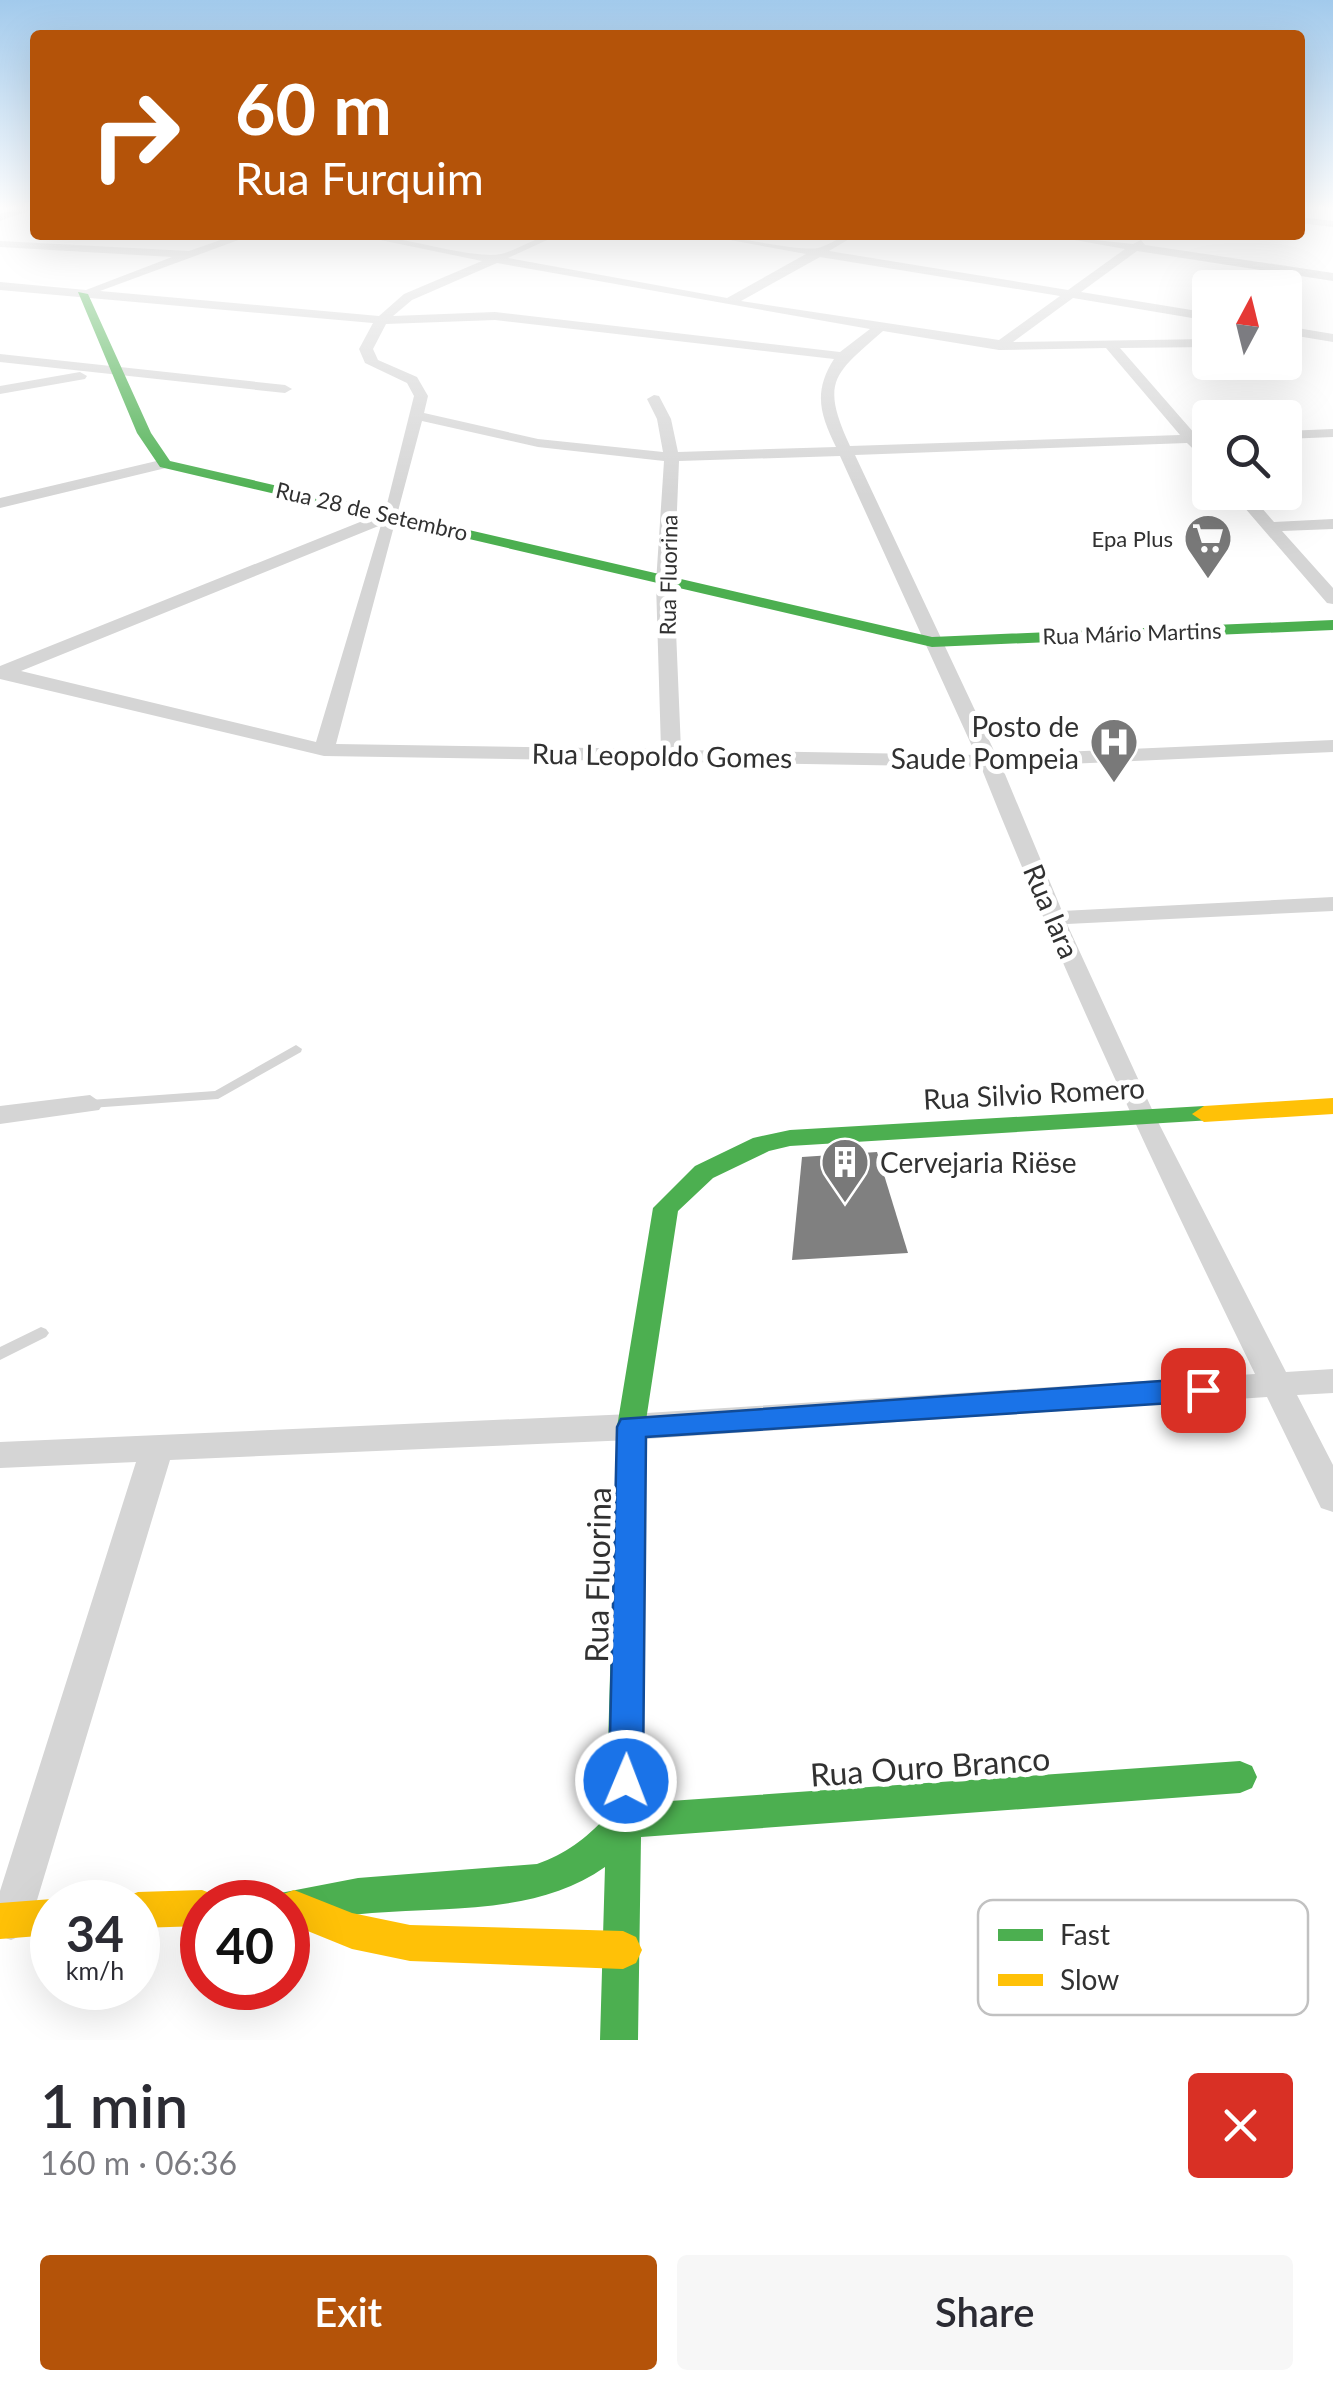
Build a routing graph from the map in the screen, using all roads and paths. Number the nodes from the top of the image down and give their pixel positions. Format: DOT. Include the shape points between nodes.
graph roads {
  1 [pos="87,305"];
  2 [pos="211,305"];
  3 [pos="395,305"];
  4 [pos="741,305"];
  5 [pos="1057,305"];
  6 [pos="1136,305"];
  7 [pos="782,312"];
  8 [pos="1192,315"];
  9 [pos="382,320"];
  10 [pos="876,331"];
  11 [pos="1302,334"];
  12 [pos="1333,340"];
  13 [pos="1302,341"];
  14 [pos="1192,343"];
  15 [pos="1109,344"];
  16 [pos="1006,345"];
  17 [pos="842,356"];
  18 [pos="0,358"];
  19 [pos="114,370"];
  20 [pos="285,389"];
  21 [pos="0,390"];
  22 [pos="654,399"];
  23 [pos="457,411"];
  24 [pos="418,416"];
  25 [pos="1333,433"];
  26 [pos="1302,434"];
  27 [pos="1191,438"];
  28 [pos="618,453"];
  29 [pos="842,453"];
  30 [pos="671,457"];
  31 [pos="165,464"];
  32 [pos="0,504"];
  33 [pos="1254,510"];
  34 [pos="392,515"];
  35 [pos="1333,524"];
  36 [pos="1269,527"];
  37 [pos="665,579"];
  38 [pos="1333,599"];
  39 [pos="1333,624"];
  40 [pos="932,642"];
  41 [pos="1,673"];
  42 [pos="1333,746"];
  43 [pos="324,750"];
  44 [pos="671,755"];
  45 [pos="989,761"];
  46 [pos="1333,904"];
  47 [pos="1053,918"];
  48 [pos="296,1050"];
  49 [pos="90,1104"];
  50 [pos="1333,1106"];
  51 [pos="0,1115"];
  52 [pos="1144,1118"];
  53 [pos="741,1153"];
  54 [pos="40,1333"];
  55 [pos="0,1354"];
  56 [pos="1333,1380"];
  57 [pos="1279,1385"];
  58 [pos="631,1427"];
  59 [pos="158,1445"];
  60 [pos="0,1455"];
  61 [pos="1333,1498"];
  62 [pos="1240,1777"];
  63 [pos="626,1821"];
  64 [pos="310,1904"];
  65 [pos="310,1915"];
  66 [pos="30,1919"];
  67 [pos="5,1921"];
  68 [pos="623,1950"];
  69 [pos="620,2040"];
  1 -- 19 [label="street"];
  2 -- 9 [label="street"];
  3 -- 9 [label="street"];
  4 -- 7 [label="street"];
  5 -- 16 [label="street"];
  6 -- 8 [label="street"];
  7 -- 10 [label="street"];
  7 -- 16 [label="street"];
  9 -- 17 [label="street" via="517,318"];
  9 -- 24 [label="street" via="370,337 368,356 376,367 416,384"];
  10 -- 16 [label="street"];
  10 -- 17 [label="street"];
  11 -- 12 [label="street"];
  12 -- 13 [label="street"];
  14 -- 15 [label="street"];
  15 -- 16 [label="street"];
  15 -- 27 [label="street"];
  17 -- 29 [label="street, Rua Iara" via="826,386 826,410"];
  18 -- 19 [label="street"];
  19 -- 20 [label="street"];
  19 -- 21 [label="street"];
  19 -- 31 [label="street"];
  22 -- 30 [label="street, Rua Fluorina"];
  23 -- 28 [label="street" via="498,428"];
  24 -- 28 [label="street"];
  24 -- 34 [label="street"];
  25 -- 26 [label="street"];
  27 -- 29 [label="street"];
  28 -- 30 [label="street"];
  29 -- 30 [label="street"];
  29 -- 40 [label="street, Rua Iara"];
  30 -- 37 [label="street, Rua Fluorina"];
  31 -- 32 [label="street"];
  31 -- 34 [label="street, Rua 28 de Setembro"];
  33 -- 36 [label="street"];
  34 -- 37 [label="street, Rua 28 de Setembro"];
  34 -- 41 [label="street"];
  34 -- 43 [label="street"];
  35 -- 36 [label="street"];
  36 -- 38 [label="street"];
  37 -- 40 [label="street, Rua 28 de Setembro"];
  37 -- 44 [label="street, Rua Fluorina"];
  39 -- 40 [label="street, Rua Mário Martins"];
  40 -- 45 [label="street, Rua Iara"];
  41 -- 43 [label="street, Rua Leopoldo Gomes"];
  42 -- 45 [label="street, Rua Leopoldo Gomes"];
  43 -- 44 [label="street, Rua Leopoldo Gomes"];
  44 -- 45 [label="street, Rua Leopoldo Gomes"];
  45 -- 47 [label="street, Rua Iara"];
  46 -- 47 [label="street"];
  47 -- 52 [label="street, Rua Iara"];
  48 -- 49 [label="lane" via="218,1095"];
  49 -- 51 [label="street"];
  50 -- 52 [label="street, Rua Silvio Romero"];
  52 -- 53 [label="street, Rua Silvio Romero" via="837,1133"];
  52 -- 57 [label="street, Rua Iara"];
  53 -- 58 [label="street, Rua Fluorina" via="704,1172 666,1208"];
  54 -- 55 [label="lane"];
  56 -- 57 [label="street"];
  57 -- 58 [label="street"];
  57 -- 61 [label="street, Rua Iara"];
  58 -- 59 [label="street"];
  58 -- 63 [label="street, Rua Fluorina"];
  59 -- 60 [label="street"];
  59 -- 67 [label="street"];
  62 -- 63 [label="street, Rua Ouro Branco"];
  63 -- 64 [label="street" via="572,1869 538,1882"];
  63 -- 68 [label="street, Rua Fluorina"];
  65 -- 68 [label="street" via="410,1944"];
  66 -- 67 [label="street"];
  68 -- 69 [label="street, Rua Fluorina"];
}
